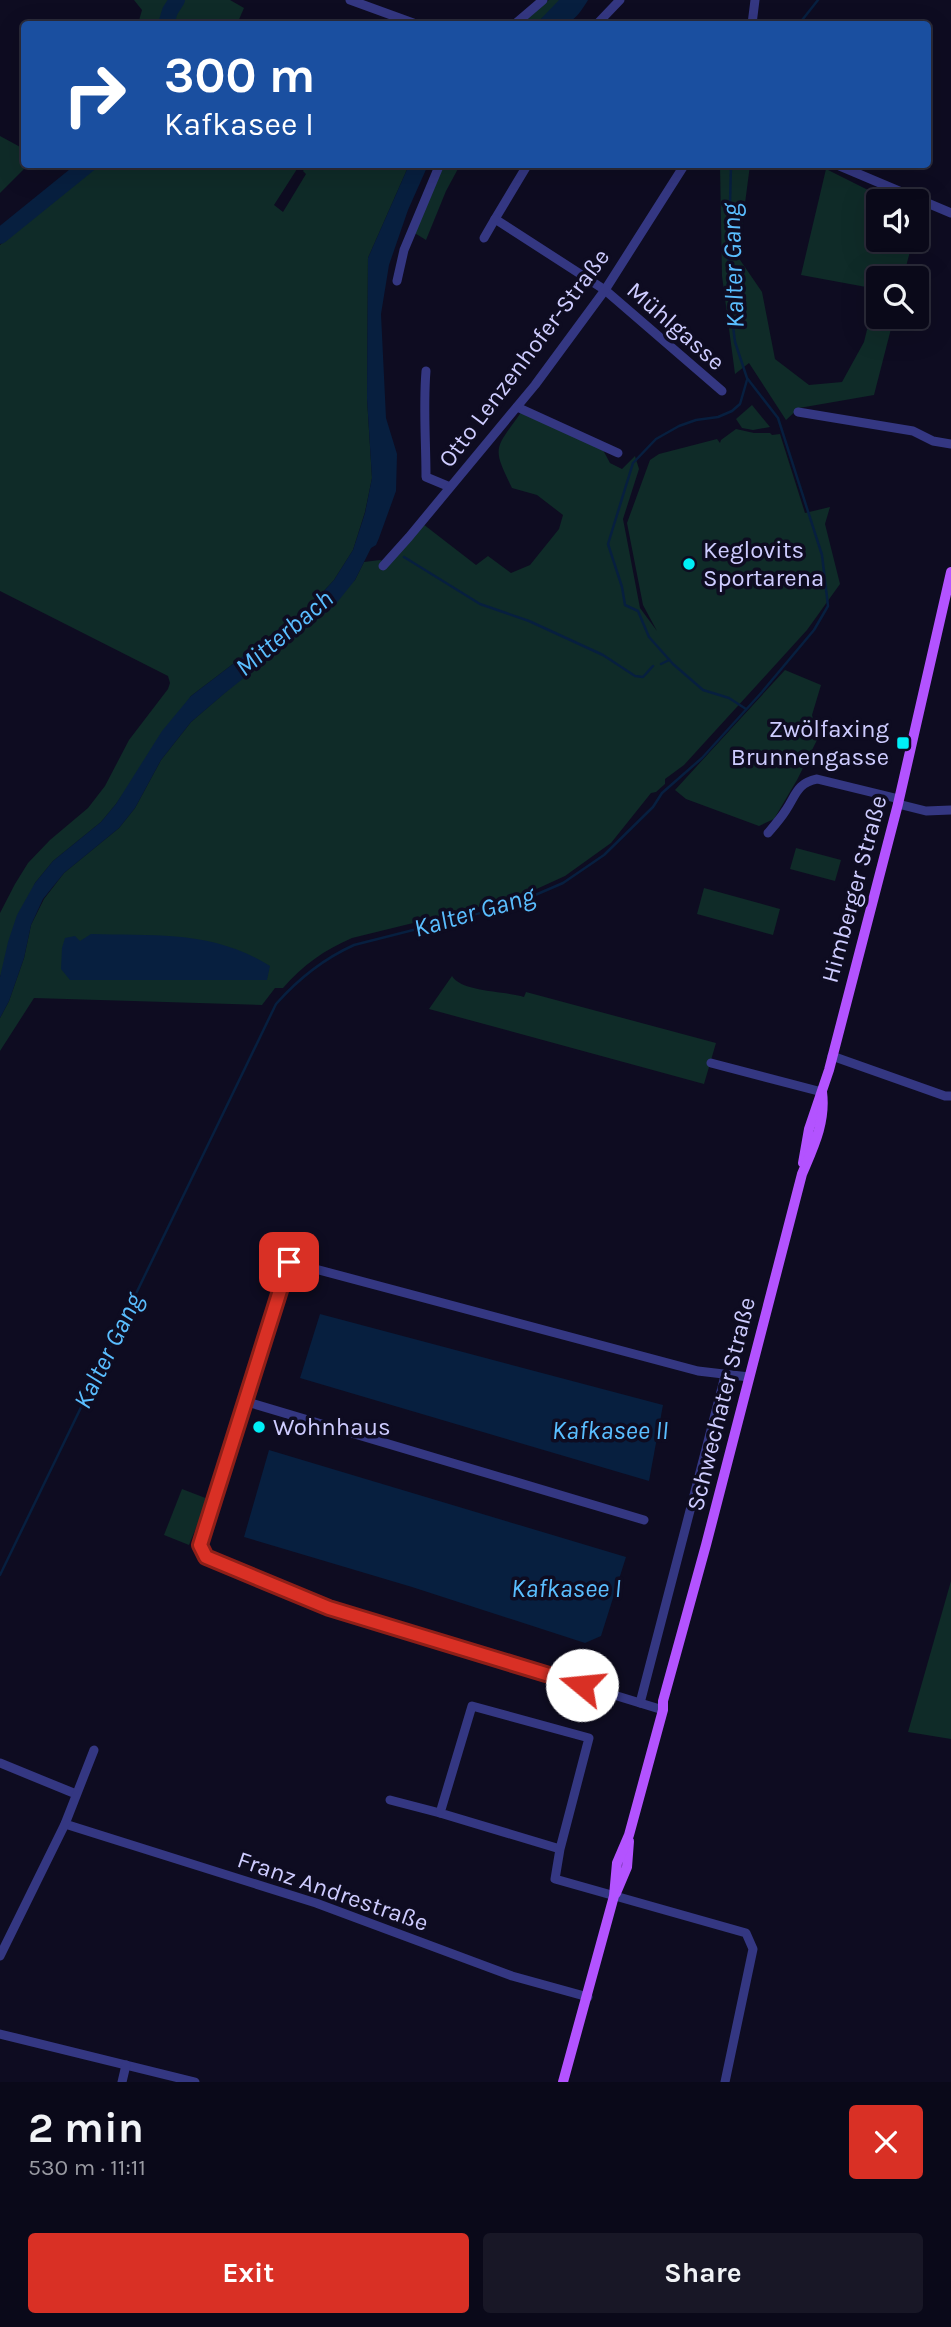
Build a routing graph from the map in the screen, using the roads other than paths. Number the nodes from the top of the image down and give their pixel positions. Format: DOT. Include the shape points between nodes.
graph roads {
  1 [pos="350,0"];
  2 [pos="543,0"];
  3 [pos="620,0"];
  4 [pos="755,0"];
  5 [pos="408,21"];
  6 [pos="518,21"];
  7 [pos="600,21"];
  8 [pos="752,21"];
  9 [pos="438,168"];
  10 [pos="526,168"];
  11 [pos="682,168"];
  12 [pos="844,168"];
  13 [pos="951,213"];
  14 [pos="495,219"];
  15 [pos="484,238"];
  16 [pos="397,281"];
  17 [pos="605,290"];
  18 [pos="426,372"];
  19 [pos="722,390"];
  20 [pos="517,407"];
  21 [pos="798,412"];
  22 [pos="951,444"];
  23 [pos="618,453"];
  24 [pos="450,488"];
  25 [pos="383,566"];
  26 [pos="951,572"];
  27 [pos="898,802"];
  28 [pos="951,810"];
  29 [pos="768,833"];
  30 [pos="832,1056"];
  31 [pos="711,1063"];
  32 [pos="822,1092"];
  33 [pos="951,1096"];
  34 [pos="725,1376"];
  35 [pos="749,1377"];
  36 [pos="244,1401"];
  37 [pos="644,1520"];
  38 [pos="640,1703"];
  39 [pos="663,1710"];
  40 [pos="94,1750"];
  41 [pos="0,1763"];
  42 [pos="76,1794"];
  43 [pos="390,1800"];
  44 [pos="440,1813"];
  45 [pos="65,1824"];
  46 [pos="560,1849"];
  47 [pos="614,1896"];
  48 [pos="0,1956"];
  49 [pos="588,1997"];
  50 [pos="0,2034"];
  51 [pos="127,2065"];
  52 [pos="122,2082"];
  53 [pos="195,2082"];
  54 [pos="563,2082"];
  55 [pos="725,2082"];
  1 -- 5 [label="street"];
  2 -- 6 [label="street"];
  3 -- 7 [label="street"];
  4 -- 8 [label="street"];
  9 -- 16 [label="street" via="404,250"];
  10 -- 14 [label="street"];
  11 -- 17 [label="street, Otto Lenzenhofer-Straße"];
  12 -- 13 [label="street"];
  14 -- 15 [label="street"];
  14 -- 17 [label="street, Mühlgasse"];
  17 -- 19 [label="street, Mühlgasse"];
  17 -- 20 [label="street, Otto Lenzenhofer-Straße"];
  18 -- 24 [label="street" via="426,477"];
  20 -- 23 [label="street"];
  20 -- 24 [label="street, Otto Lenzenhofer-Straße"];
  21 -- 22 [label="street" via="913,431"];
  24 -- 25 [label="street, Otto Lenzenhofer-Straße"];
  26 -- 27 [label="main road, Himberger Straße"];
  27 -- 28 [label="street" via="926,811"];
  27 -- 29 [label="street" via="817,779 807,781 798,787"];
  27 -- 30 [label="main road, Himberger Straße"];
  30 -- 32 [label="main road, Himberger Straße"];
  30 -- 33 [label="street"];
  31 -- 32 [label="street"];
  32 -- 35 [label="main road, Schwechater Straße" via="821,1125 802,1174"];
  34 -- 35 [label="street"];
  34 -- 36 [label="street" via="289,1262"];
  34 -- 38 [label="street"];
  35 -- 39 [label="main road, Schwechater Straße"];
  36 -- 37 [label="street"];
  36 -- 38 [label="street" via="200,1545 206,1557 329,1608"];
  38 -- 39 [label="street"];
  39 -- 47 [label="main road, Schwechater Straße" via="617,1863"];
  40 -- 42 [label="street"];
  41 -- 42 [label="street"];
  42 -- 45 [label="street"];
  43 -- 44 [label="street"];
  44 -- 46 [label="street"];
  44 -- 46 [label="street" via="472,1706 589,1738"];
  45 -- 48 [label="street"];
  45 -- 49 [label="street, Franz Andrestraße" via="316,1903 512,1976"];
  46 -- 47 [label="street" via="555,1880"];
  47 -- 49 [label="main road, Schwechater Straße"];
  47 -- 55 [label="street" via="746,1933 753,1950"];
  49 -- 54 [label="main road, Schwechater Straße"];
  50 -- 51 [label="street"];
  51 -- 52 [label="street"];
  51 -- 53 [label="street"];
}
